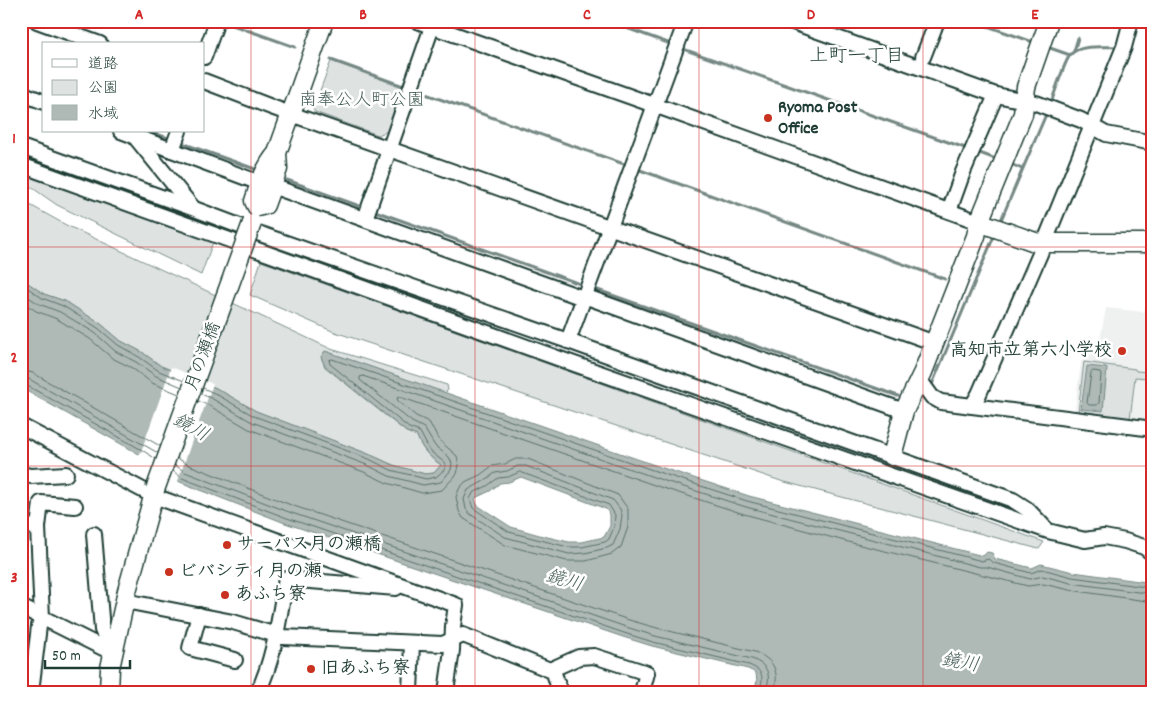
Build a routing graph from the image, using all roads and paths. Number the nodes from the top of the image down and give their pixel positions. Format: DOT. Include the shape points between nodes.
graph roads {
  1 [pos="37,21"];
  2 [pos="217,21"];
  3 [pos="324,21"];
  4 [pos="417,21"];
  5 [pos="686,21"];
  6 [pos="790,21"];
  7 [pos="937,21"];
  8 [pos="1049,21"];
  9 [pos="1131,21"];
  10 [pos="433,24"];
  11 [pos="95,42"];
  12 [pos="205,54"];
  13 [pos="923,58"];
  14 [pos="205,81"];
  15 [pos="21,93"];
  16 [pos="996,95"];
  17 [pos="42,101"];
  18 [pos="1025,101"];
  19 [pos="654,105"];
  20 [pos="291,114"];
  21 [pos="1093,126"];
  22 [pos="124,132"];
  23 [pos="179,132"];
  24 [pos="136,137"];
  25 [pos="1153,143"];
  26 [pos="21,147"];
  27 [pos="390,149"];
  28 [pos="172,150"];
  29 [pos="21,165"];
  30 [pos="266,185"];
  31 [pos="192,208"];
  32 [pos="949,211"];
  33 [pos="365,219"];
  34 [pos="979,222"];
  35 [pos="611,227"];
  36 [pos="1044,243"];
  37 [pos="1153,243"];
  38 [pos="583,297"];
  39 [pos="568,341"];
  40 [pos="935,343"];
  41 [pos="919,379"];
  42 [pos="972,406"];
  43 [pos="904,411"];
  44 [pos="21,426"];
  45 [pos="1153,429"];
  46 [pos="892,456"];
  47 [pos="21,474"];
  48 [pos="66,474"];
  49 [pos="154,493"];
  50 [pos="75,506"];
  51 [pos="21,526"];
  52 [pos="38,528"];
  53 [pos="1048,531"];
  54 [pos="94,534"];
  55 [pos="1153,554"];
  56 [pos="412,589"];
  57 [pos="125,601"];
  58 [pos="21,607"];
  59 [pos="199,615"];
  60 [pos="42,618"];
  61 [pos="276,636"];
  62 [pos="452,639"];
  63 [pos="412,643"];
  64 [pos="235,660"];
  65 [pos="111,661"];
  66 [pos="555,676"];
  67 [pos="31,692"];
  68 [pos="96,692"];
  69 [pos="109,692"];
  70 [pos="258,692"];
  71 [pos="410,692"];
  72 [pos="446,692"];
  73 [pos="560,692"];
  74 [pos="642,692"];
  1 -- 11 [label="street"];
  2 -- 12 [label="street"];
  3 -- 20 [label="street"];
  4 -- 10 [label="street"];
  5 -- 19 [label="street"];
  6 -- 16 [label="street"];
  7 -- 13 [label="street"];
  8 -- 18 [label="street" via="1026,87"];
  9 -- 21 [label="street" via="1124,48"];
  10 -- 19 [label="street"];
  10 -- 27 [label="street"];
  14 -- 20 [label="street"];
  15 -- 17 [label="street"];
  16 -- 18 [label="street"];
  16 -- 32 [label="street"];
  18 -- 21 [label="street"];
  18 -- 34 [label="street" via="1023,114"];
  19 -- 32 [label="street"];
  19 -- 35 [label="street"];
  20 -- 27 [label="street"];
  20 -- 30 [label="street" via="277,153 278,169"];
  21 -- 25 [label="street" via="1106,134"];
  21 -- 36 [label="street"];
  22 -- 24 [label="street"];
  23 -- 28 [label="street"];
  24 -- 28 [label="street"];
  24 -- 31 [label="street"];
  26 -- 31 [label="street"];
  27 -- 33 [label="street"];
  27 -- 35 [label="street"];
  28 -- 30 [label="street"];
  29 -- 53 [label="street"];
  30 -- 33 [label="street"];
  30 -- 49 [label="street, 月の瀬橋, bridge" via="265,205 255,215"];
  31 -- 39 [label="street"];
  32 -- 34 [label="street"];
  33 -- 38 [label="street"];
  34 -- 36 [label="street"];
  34 -- 40 [label="street"];
  35 -- 38 [label="street"];
  35 -- 40 [label="street"];
  36 -- 37 [label="street"];
  36 -- 42 [label="street"];
  38 -- 39 [label="street"];
  38 -- 43 [label="street"];
  39 -- 46 [label="street"];
  40 -- 41 [label="street"];
  41 -- 42 [label="street" via="936,400"];
  41 -- 43 [label="street"];
  42 -- 45 [label="street"];
  43 -- 46 [label="street"];
  44 -- 49 [label="street"];
  46 -- 53 [label="street" via="1013,500 1027,509"];
  47 -- 48 [label="street"];
  49 -- 56 [label="street"];
  49 -- 57 [label="street, 月の瀬橋"];
  50 -- 52 [label="street" via="43,498"];
  51 -- 52 [label="street"];
  52 -- 60 [label="street"];
  53 -- 55 [label="street" via="1085,540 1104,537 1125,541 1144,547"];
  54 -- 65 [label="street" via="102,630"];
  56 -- 61 [label="street" via="286,579"];
  56 -- 62 [label="street" via="456,605"];
  57 -- 59 [label="street"];
  57 -- 65 [label="street, 月の瀬橋"];
  58 -- 60 [label="street"];
  59 -- 61 [label="street"];
  59 -- 64 [label="street" via="190,648"];
  60 -- 65 [label="street"];
  60 -- 67 [label="street"];
  61 -- 63 [label="street"];
  61 -- 70 [label="street"];
  62 -- 63 [label="street" via="444,644"];
  62 -- 72 [label="street"];
  62 -- 74 [label="street" via="463,635 550,670 579,657 594,656 647,673"];
  63 -- 71 [label="street"];
  65 -- 68 [label="street"];
  65 -- 69 [label="street"];
  66 -- 73 [label="street"];
}
